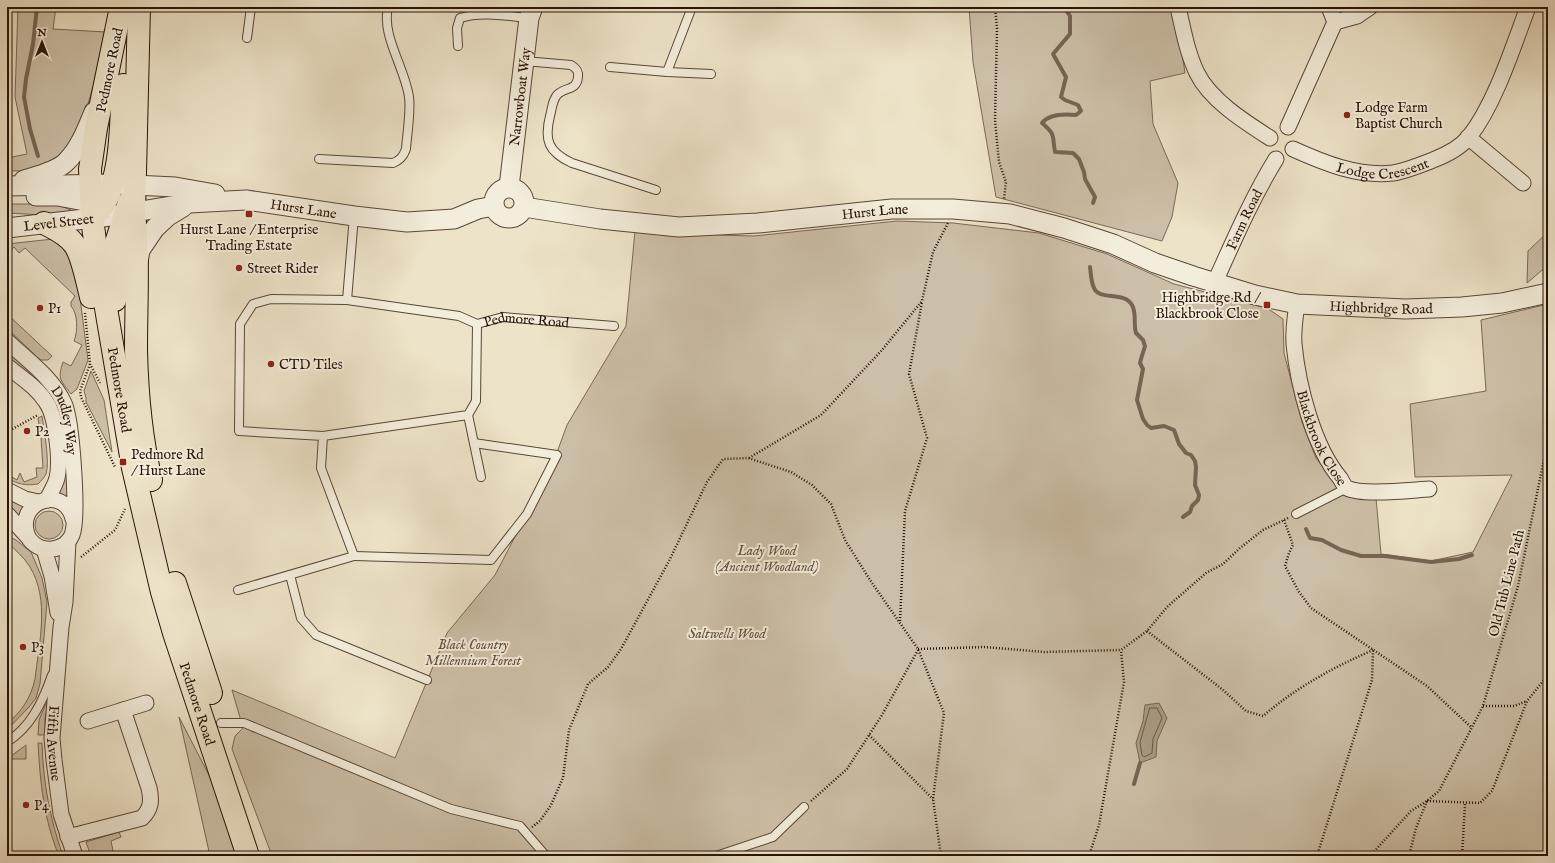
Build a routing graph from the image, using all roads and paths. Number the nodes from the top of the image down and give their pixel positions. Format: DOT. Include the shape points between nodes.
graph roads {
  1 [pos="121,7"];
  2 [pos="134,7"];
  3 [pos="139,7"];
  4 [pos="251,7"];
  5 [pos="388,7"];
  6 [pos="692,7"];
  7 [pos="995,7"];
  8 [pos="1178,7"];
  9 [pos="1329,7"];
  10 [pos="1370,7"];
  11 [pos="1528,7"];
  12 [pos="531,13"];
  13 [pos="1336,22"];
  14 [pos="247,38"];
  15 [pos="458,46"];
  16 [pos="523,61"];
  17 [pos="610,67"];
  18 [pos="667,72"];
  19 [pos="712,74"];
  20 [pos="105,85"];
  21 [pos="1288,127"];
  22 [pos="1468,137"];
  23 [pos="1270,138"];
  24 [pos="1293,149"];
  25 [pos="319,159"];
  26 [pos="1276,159"];
  27 [pos="7,181"];
  28 [pos="1524,183"];
  29 [pos="113,184"];
  30 [pos="134,184"];
  31 [pos="7,186"];
  32 [pos="508,188"];
  33 [pos="656,190"];
  34 [pos="7,195"];
  35 [pos="246,200"];
  36 [pos="189,203"];
  37 [pos="494,206"];
  38 [pos="524,207"];
  39 [pos="109,208"];
  40 [pos="953,209"];
  41 [pos="1003,214"];
  42 [pos="354,216"];
  43 [pos="7,218"];
  44 [pos="37,224"];
  45 [pos="7,228"];
  46 [pos="7,232"];
  47 [pos="137,279"];
  48 [pos="1215,282"];
  49 [pos="1548,293"];
  50 [pos="347,300"];
  51 [pos="922,301"];
  52 [pos="1297,304"];
  53 [pos="477,324"];
  54 [pos="614,326"];
  55 [pos="7,341"];
  56 [pos="90,364"];
  57 [pos="7,366"];
  58 [pos="122,402"];
  59 [pos="468,415"];
  60 [pos="34,417"];
  61 [pos="7,432"];
  62 [pos="323,436"];
  63 [pos="1548,440"];
  64 [pos="474,443"];
  65 [pos="748,458"];
  66 [pos="116,469"];
  67 [pos="481,477"];
  68 [pos="1347,488"];
  69 [pos="7,490"];
  70 [pos="1429,490"];
  71 [pos="42,501"];
  72 [pos="128,503"];
  73 [pos="7,514"];
  74 [pos="1296,514"];
  75 [pos="1284,520"];
  76 [pos="74,522"];
  77 [pos="27,536"];
  78 [pos="68,541"];
  79 [pos="44,549"];
  80 [pos="354,556"];
  81 [pos="77,559"];
  82 [pos="290,575"];
  83 [pos="238,590"];
  84 [pos="900,622"];
  85 [pos="61,628"];
  86 [pos="1147,631"];
  87 [pos="918,649"];
  88 [pos="1121,650"];
  89 [pos="1373,650"];
  90 [pos="59,653"];
  91 [pos="1548,675"];
  92 [pos="427,680"];
  93 [pos="1527,701"];
  94 [pos="146,703"];
  95 [pos="1483,706"];
  96 [pos="123,710"];
  97 [pos="88,722"];
  98 [pos="221,723"];
  99 [pos="1472,728"];
  100 [pos="870,735"];
  101 [pos="7,742"];
  102 [pos="933,799"];
  103 [pos="1427,801"];
  104 [pos="1465,804"];
  105 [pos="804,807"];
  106 [pos="525,832"];
  107 [pos="68,837"];
  108 [pos="75,856"];
  109 [pos="248,856"];
  110 [pos="264,856"];
  111 [pos="546,856"];
  112 [pos="716,856"];
  113 [pos="941,856"];
  114 [pos="1089,856"];
  115 [pos="1317,856"];
  116 [pos="1370,856"];
  117 [pos="1409,856"];
  118 [pos="1462,856"];
  1 -- 20 [label="highway, Pedmore Road"];
  2 -- 29 [label="highway" via="124,70 118,162"];
  3 -- 30 [label="highway, Pedmore Road"];
  4 -- 14 [label="lane"];
  5 -- 25 [label="lane" via="387,28 409,98 404,156 393,163"];
  6 -- 18 [label="lane"];
  7 -- 41 [label="path" via="995,120 999,162 1006,182"];
  8 -- 23 [label="street" via="1197,74 1219,102 1241,120"];
  9 -- 13 [label="street"];
  10 -- 13 [label="street" via="1357,16"];
  11 -- 22 [label="street, Lodge Crescent" via="1493,96"];
  12 -- 15 [label="lane" via="468,15 460,18 457,28"];
  12 -- 16 [label="street, Narrowboat Way"];
  13 -- 21 [label="street"];
  16 -- 32 [label="street, Narrowboat Way"];
  16 -- 33 [label="lane" via="571,65 579,74 575,86 557,95 554,101 546,130 549,145 555,152 572,163"];
  17 -- 18 [label="lane"];
  18 -- 19 [label="lane"];
  20 -- 27 [label="street" via="80,144 66,162 21,181"];
  20 -- 39 [label="highway, Pedmore Road" via="90,169"];
  21 -- 23 [label="street" via="1279,128"];
  21 -- 24 [label="street" via="1294,135"];
  22 -- 24 [label="street, Lodge Crescent" via="1444,155 1410,169 1392,173 1346,169"];
  22 -- 28 [label="street"];
  23 -- 26 [label="street" via="1269,151"];
  24 -- 26 [label="street" via="1287,156"];
  26 -- 48 [label="street, Farm Road" via="1261,183"];
  29 -- 30 [label="street"];
  29 -- 39 [label="highway"];
  30 -- 35 [label="street" via="175,187"];
  30 -- 39 [label="highway, Pedmore Road"];
  31 -- 39 [label="street"];
  32 -- 37 [label="street" via="496,195"];
  32 -- 38 [label="street" via="520,192 525,202"];
  34 -- 39 [label="street" via="58,196"];
  35 -- 36 [label="street, Hurst Lane"];
  35 -- 42 [label="street, Hurst Lane"];
  36 -- 39 [label="street, Hurst Lane"];
  36 -- 47 [label="street" via="155,228 140,250"];
  37 -- 38 [label="street" via="498,214 508,218 517,216"];
  37 -- 42 [label="street, Hurst Lane" via="454,218 407,222"];
  38 -- 40 [label="street, Hurst Lane" via="600,219 679,227 758,223 892,209"];
  39 -- 44 [label="street, Level Street"];
  39 -- 47 [label="highway, Pedmore Road" via="137,242"];
  39 -- 58 [label="highway, Pedmore Road"];
  39 -- 58 [label="highway" via="116,243 114,293"];
  40 -- 41 [label="street, Hurst Lane"];
  40 -- 51 [label="path" via="948,226 933,252"];
  41 -- 48 [label="street, Hurst Lane" via="1064,228 1113,244 1155,263"];
  42 -- 50 [label="lane"];
  43 -- 44 [label="street"];
  44 -- 45 [label="street, Level Street"];
  44 -- 46 [label="street"];
  44 -- 58 [label="highway" via="61,232 75,245 87,276 104,374"];
  47 -- 98 [label="highway, Pedmore Road" via="138,397 149,471 176,586"];
  48 -- 52 [label="street, Highbridge Road"];
  49 -- 52 [label="street, Highbridge Road" via="1502,303 1462,307 1405,309"];
  50 -- 53 [label="lane, Pedmore Road" via="459,316"];
  50 -- 62 [label="lane, Pedmore Road" via="271,299 252,304 240,324 239,431"];
  51 -- 65 [label="path" via="882,350 821,415"];
  51 -- 84 [label="path" via="909,374 927,438 905,511"];
  52 -- 68 [label="street, Blackbrook Close" via="1294,342 1311,423 1323,452"];
  53 -- 54 [label="lane, Pedmore Road" via="504,317"];
  53 -- 59 [label="lane" via="476,401"];
  55 -- 76 [label="street, Dudley Way" via="47,378 68,414 74,474"];
  56 -- 66 [label="path" via="80,391 81,397"];
  57 -- 71 [label="street, Dudley Way" via="35,390 46,402 52,415 58,460 57,477"];
  58 -- 109 [label="highway, Pedmore Road" via="133,468 162,592"];
  59 -- 62 [label="lane"];
  59 -- 64 [label="lane"];
  60 -- 61 [label="path"];
  62 -- 80 [label="lane" via="321,468"];
  63 -- 95 [label="path, Old Tub Line Path" via="1518,586"];
  64 -- 67 [label="lane"];
  64 -- 80 [label="lane" via="557,455 527,514 491,560"];
  65 -- 84 [label="path" via="791,472 812,485 831,504 845,540"];
  65 -- 106 [label="path" via="723,459 706,482 621,649 608,667 588,684 569,730 563,778 540,821"];
  68 -- 70 [label="street, Blackbrook Close" via="1363,492"];
  68 -- 74 [label="lane"];
  69 -- 71 [label="street" via="25,499"];
  71 -- 76 [label="street" via="60,502 70,511"];
  71 -- 77 [label="street" via="26,516 24,526"];
  72 -- 81 [label="path" via="115,530"];
  73 -- 77 [label="street"];
  74 -- 75 [label="path"];
  75 -- 86 [label="path" via="1263,530 1223,564 1206,573 1167,607"];
  75 -- 89 [label="path" via="1293,545 1285,566 1299,592 1311,608"];
  76 -- 78 [label="street"];
  77 -- 79 [label="street" via="32,543"];
  78 -- 79 [label="street" via="57,548"];
  78 -- 85 [label="street, Fifth Avenue"];
  79 -- 85 [label="street, Fifth Avenue" via="52,576"];
  80 -- 82 [label="lane"];
  82 -- 83 [label="lane"];
  82 -- 92 [label="lane" via="301,618 316,635"];
  84 -- 87 [label="path"];
  85 -- 90 [label="street, Fifth Avenue"];
  86 -- 88 [label="path"];
  86 -- 89 [label="path" via="1246,711 1263,716 1282,700 1334,668"];
  87 -- 88 [label="path" via="985,647 1044,652"];
  87 -- 100 [label="path"];
  87 -- 102 [label="path" via="944,713"];
  88 -- 114 [label="path" via="1124,682 1099,825"];
  89 -- 99 [label="path" via="1427,686"];
  89 -- 115 [label="path" via="1372,680"];
  90 -- 101 [label="lane" via="35,716"];
  90 -- 107 [label="street, Fifth Avenue" via="52,738 61,814"];
  91 -- 93 [label="path"];
  93 -- 95 [label="path" via="1514,706"];
  93 -- 104 [label="path" via="1492,791 1480,803"];
  94 -- 96 [label="street"];
  95 -- 99 [label="path, Old Tub Line Path"];
  96 -- 97 [label="street"];
  96 -- 107 [label="street" via="152,798 147,813 142,818"];
  98 -- 106 [label="lane" via="244,723 451,809 520,826"];
  98 -- 110 [label="highway, Pedmore Road"];
  99 -- 103 [label="path, Old Tub Line Path" via="1438,791"];
  100 -- 102 [label="path"];
  100 -- 105 [label="path" via="847,769"];
  102 -- 113 [label="path"];
  103 -- 104 [label="path"];
  103 -- 116 [label="path" via="1411,811"];
  103 -- 117 [label="path" via="1416,828"];
  104 -- 118 [label="path"];
  105 -- 112 [label="lane" via="773,837"];
  106 -- 111 [label="lane"];
  107 -- 108 [label="street, Fifth Avenue"];
}
